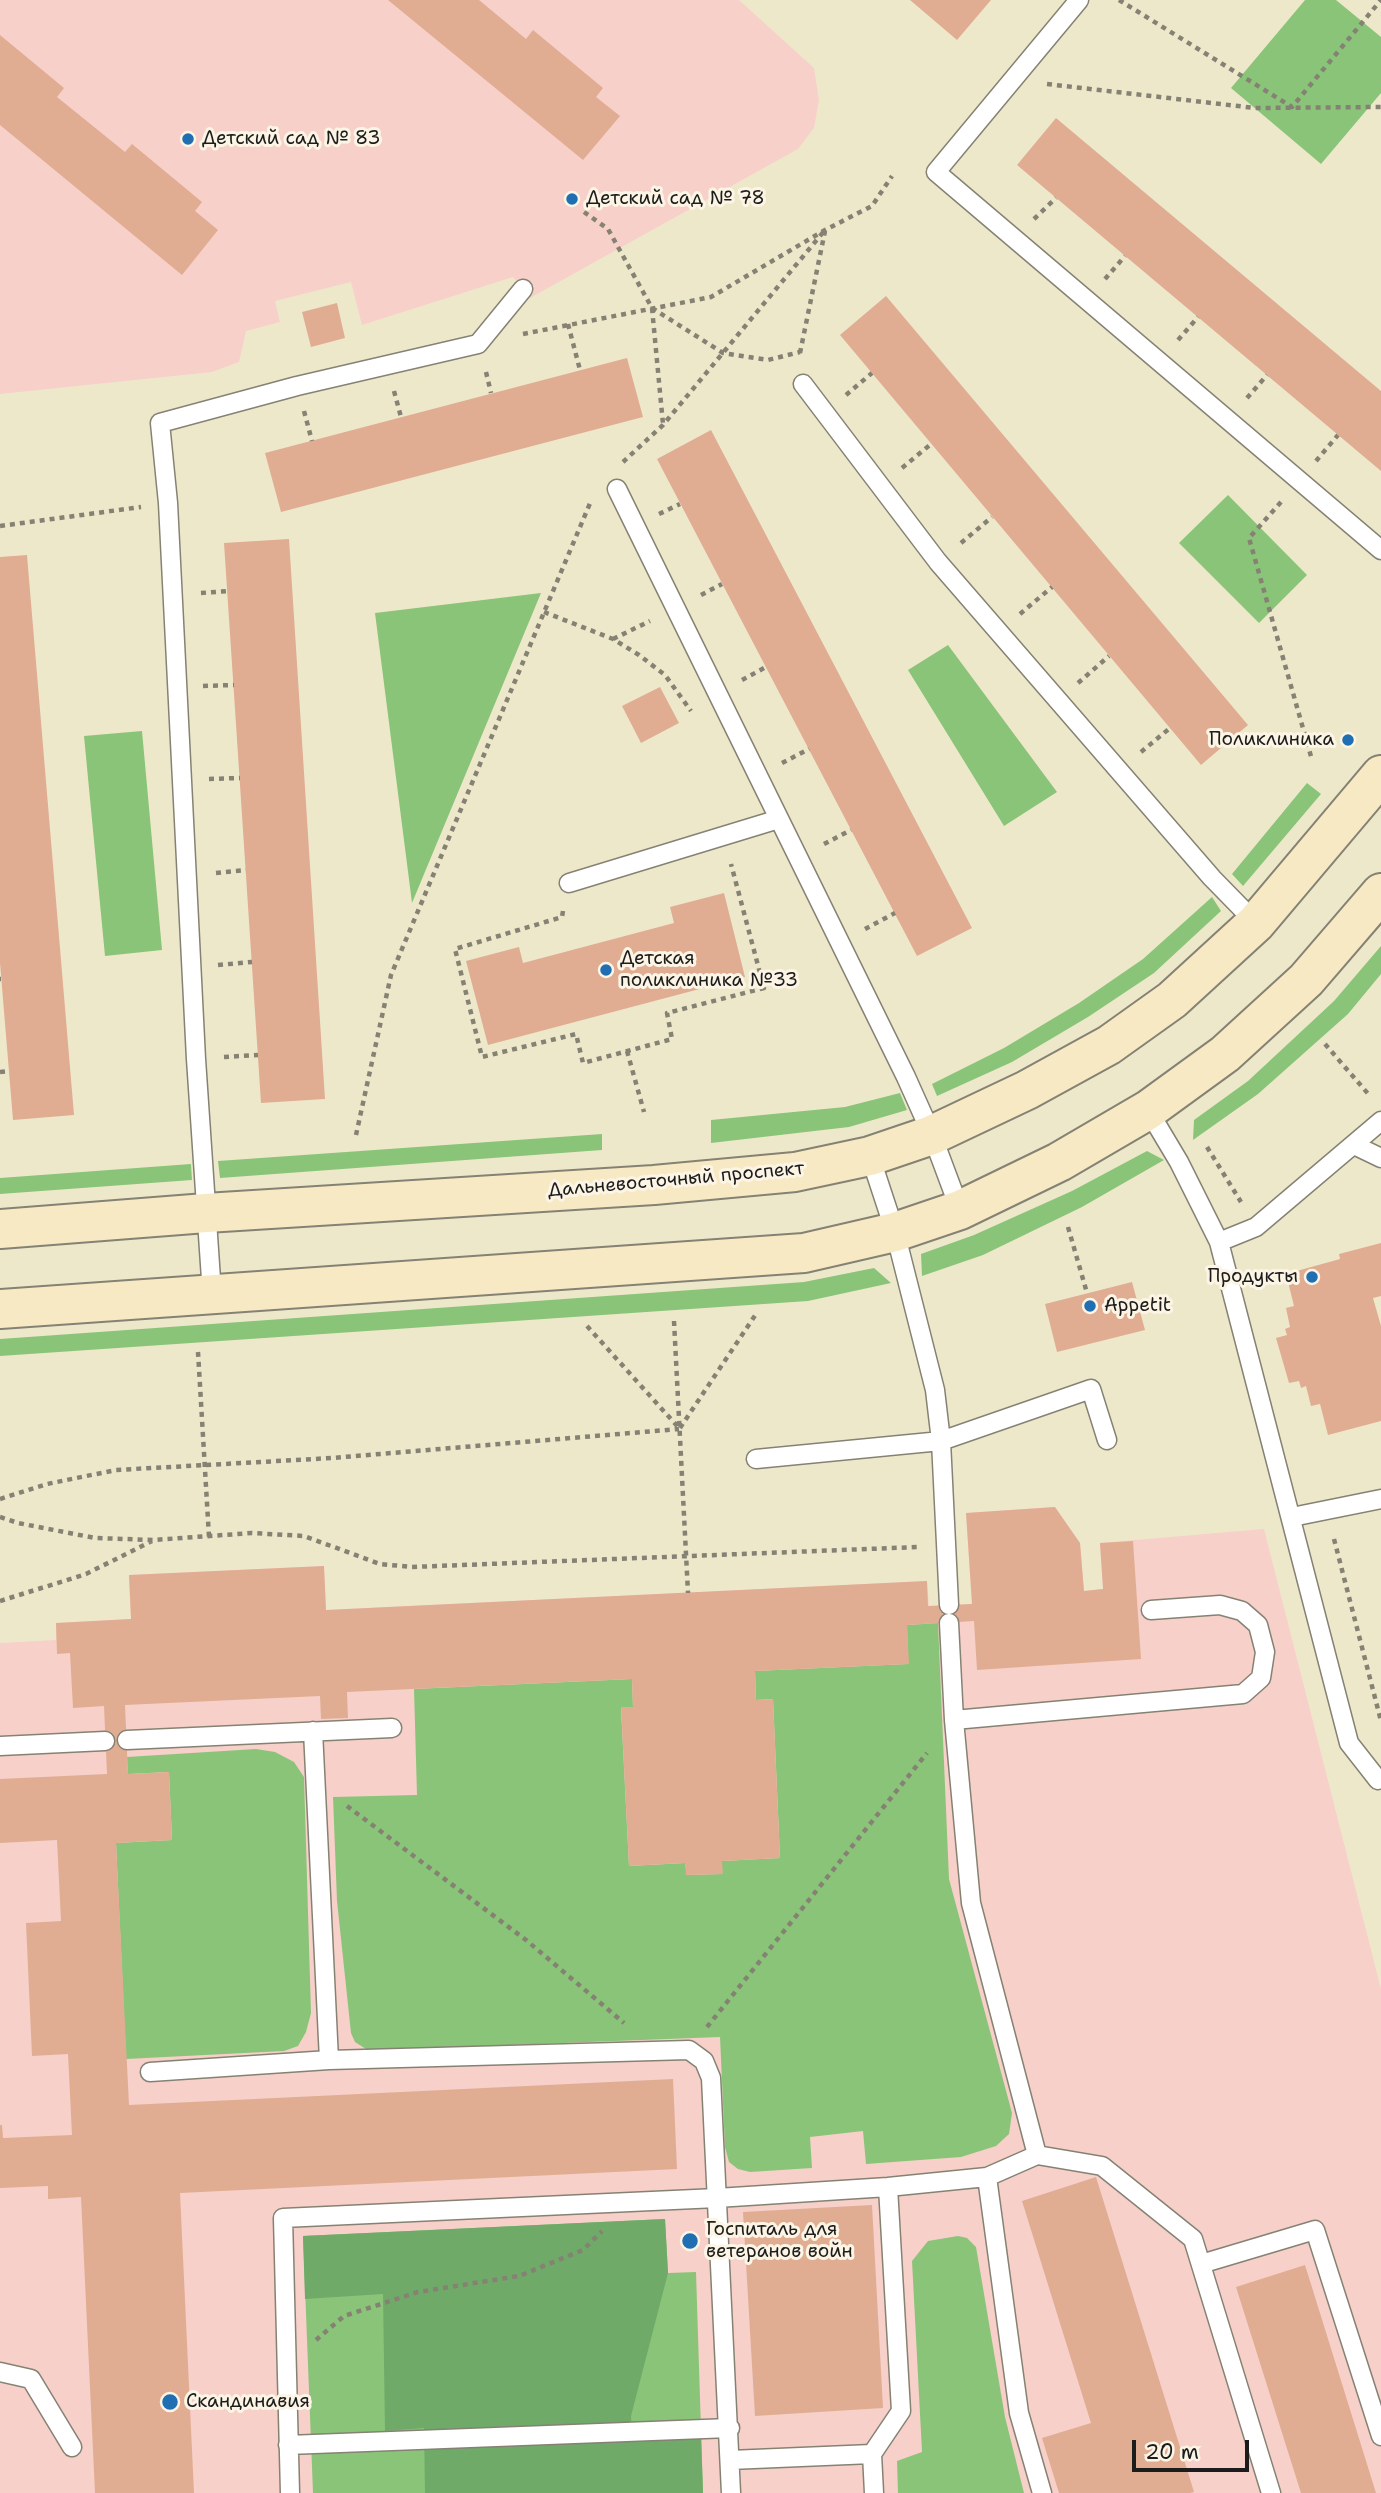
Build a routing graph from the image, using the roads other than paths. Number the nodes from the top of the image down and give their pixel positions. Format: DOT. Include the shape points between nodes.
graph roads {
  1 [pos="1079,0"];
  2 [pos="523,289"];
  3 [pos="803,384"];
  4 [pos="617,489"];
  5 [pos="1381,550"];
  6 [pos="1381,775"];
  7 [pos="779,819"];
  8 [pos="569,883"];
  9 [pos="1381,893"];
  10 [pos="1256,923"];
  11 [pos="1148,1110"];
  12 [pos="1381,1121"];
  13 [pos="932,1135"];
  14 [pos="1354,1145"];
  15 [pos="870,1156"];
  16 [pos="1381,1158"];
  17 [pos="960,1210"];
  18 [pos="206,1213"];
  19 [pos="0,1229"];
  20 [pos="895,1232"];
  21 [pos="1219,1242"];
  22 [pos="212,1294"];
  23 [pos="0,1310"];
  24 [pos="941,1440"];
  25 [pos="1107,1440"];
  26 [pos="755,1459"];
  27 [pos="1381,1499"];
  28 [pos="1292,1517"];
  29 [pos="1151,1610"];
  30 [pos="954,1720"];
  31 [pos="392,1728"];
  32 [pos="313,1731"];
  33 [pos="127,1740"];
  34 [pos="105,1741"];
  35 [pos="0,1746"];
  36 [pos="1380,1780"];
  37 [pos="329,2060"];
  38 [pos="150,2072"];
  39 [pos="1037,2155"];
  40 [pos="987,2177"];
  41 [pos="888,2187"];
  42 [pos="717,2198"];
  43 [pos="1201,2264"];
  44 [pos="0,2372"];
  45 [pos="730,2428"];
  46 [pos="1381,2437"];
  47 [pos="288,2445"];
  48 [pos="72,2447"];
  49 [pos="872,2454"];
  50 [pos="730,2460"];
  51 [pos="290,2493"];
  52 [pos="731,2493"];
  53 [pos="874,2493"];
  54 [pos="1042,2493"];
  55 [pos="1271,2493"];
  1 -- 5 [label="lane" via="936,172"];
  2 -- 18 [label="lane" via="478,344 160,423"];
  3 -- 10 [label="lane" via="938,562"];
  4 -- 7 [label="lane"];
  6 -- 10 [label="street, Дальневосточный проспект"];
  7 -- 8 [label="lane"];
  7 -- 13 [label="lane"];
  9 -- 11 [label="street" via="1306,980 1225,1054"];
  10 -- 13 [label="street, Дальневосточный проспект" via="1172,1000 1109,1045"];
  11 -- 17 [label="street" via="1059,1162"];
  11 -- 21 [label="lane"];
  12 -- 14 [label="lane"];
  13 -- 15 [label="street, Дальневосточный проспект"];
  13 -- 17 [label="lane"];
  14 -- 16 [label="lane"];
  14 -- 21 [label="lane" via="1256,1227"];
  15 -- 18 [label="street, Дальневосточный проспект" via="795,1172 680,1182"];
  15 -- 20 [label="lane"];
  17 -- 20 [label="street"];
  18 -- 19 [label="street, Дальневосточный проспект"];
  18 -- 22 [label="lane"];
  20 -- 22 [label="street" via="804,1253"];
  20 -- 24 [label="lane" via="935,1390"];
  21 -- 28 [label="lane"];
  22 -- 23 [label="street"];
  24 -- 25 [label="lane" via="1091,1390"];
  24 -- 26 [label="lane"];
  24 -- 30 [label="lane"];
  27 -- 28 [label="lane"];
  28 -- 36 [label="lane" via="1349,1743"];
  29 -- 30 [label="lane" via="1220,1605 1242,1611 1258,1625 1265,1651 1261,1678 1243,1694"];
  30 -- 39 [label="lane" via="971,1903"];
  31 -- 32 [label="lane"];
  32 -- 33 [label="lane"];
  32 -- 37 [label="lane"];
  34 -- 35 [label="lane"];
  37 -- 38 [label="lane"];
  37 -- 42 [label="lane" via="689,2050 704,2061 711,2078"];
  39 -- 40 [label="lane"];
  39 -- 43 [label="lane" via="1102,2166 1193,2239"];
  40 -- 41 [label="lane"];
  40 -- 54 [label="lane" via="1019,2413"];
  41 -- 42 [label="lane"];
  41 -- 49 [label="lane" via="901,2411"];
  42 -- 45 [label="lane"];
  42 -- 47 [label="lane" via="283,2218"];
  43 -- 46 [label="lane" via="1315,2231"];
  43 -- 55 [label="lane"];
  44 -- 48 [label="lane" via="31,2379"];
  45 -- 47 [label="lane"];
  45 -- 50 [label="lane"];
  47 -- 51 [label="lane"];
  49 -- 50 [label="lane"];
  49 -- 53 [label="lane"];
  50 -- 52 [label="lane"];
}
